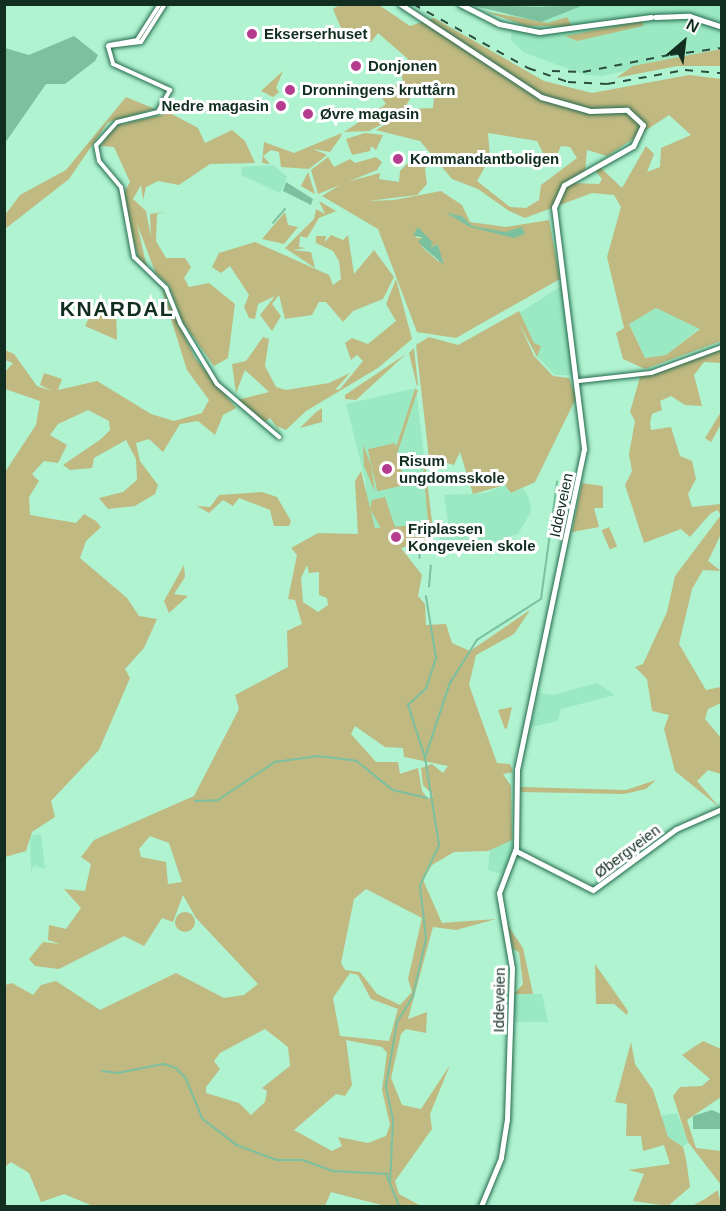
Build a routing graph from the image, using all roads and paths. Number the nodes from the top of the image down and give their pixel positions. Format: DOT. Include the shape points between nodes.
graph roads {
  1 [pos="160,4"];
  2 [pos="165,4"];
  3 [pos="400,4"];
  4 [pos="460,4"];
  5 [pos="722,27"];
  6 [pos="108,46"];
  7 [pos="722,347"];
  8 [pos="579,381"];
  9 [pos="279,437"];
  10 [pos="722,809"];
  11 [pos="516,851"];
  12 [pos="481,1206"];
  1 -- 6 [label="street" via="137,40"];
  2 -- 6 [label="street" via="141,42"];
  3 -- 8 [label="main road, Iddeveien" via="541,97 590,111 627,110 641,119 644,129 638,142 571,178 556,196"];
  4 -- 5 [label="main road" via="499,24 539,32 689,16"];
  6 -- 9 [label="street" via="111,61 170,90 154,113 117,122 96,145 99,160 121,187 130,246 138,264 166,288 180,323 217,384"];
  7 -- 8 [label="street" via="651,373"];
  8 -- 11 [label="main road, Iddeveien" via="584,455 517,769"];
  10 -- 11 [label="main road, Øbergveien" via="676,829 593,890"];
  11 -- 12 [label="main road, Iddeveien" via="499,893 512,968 506,1129"];
}
